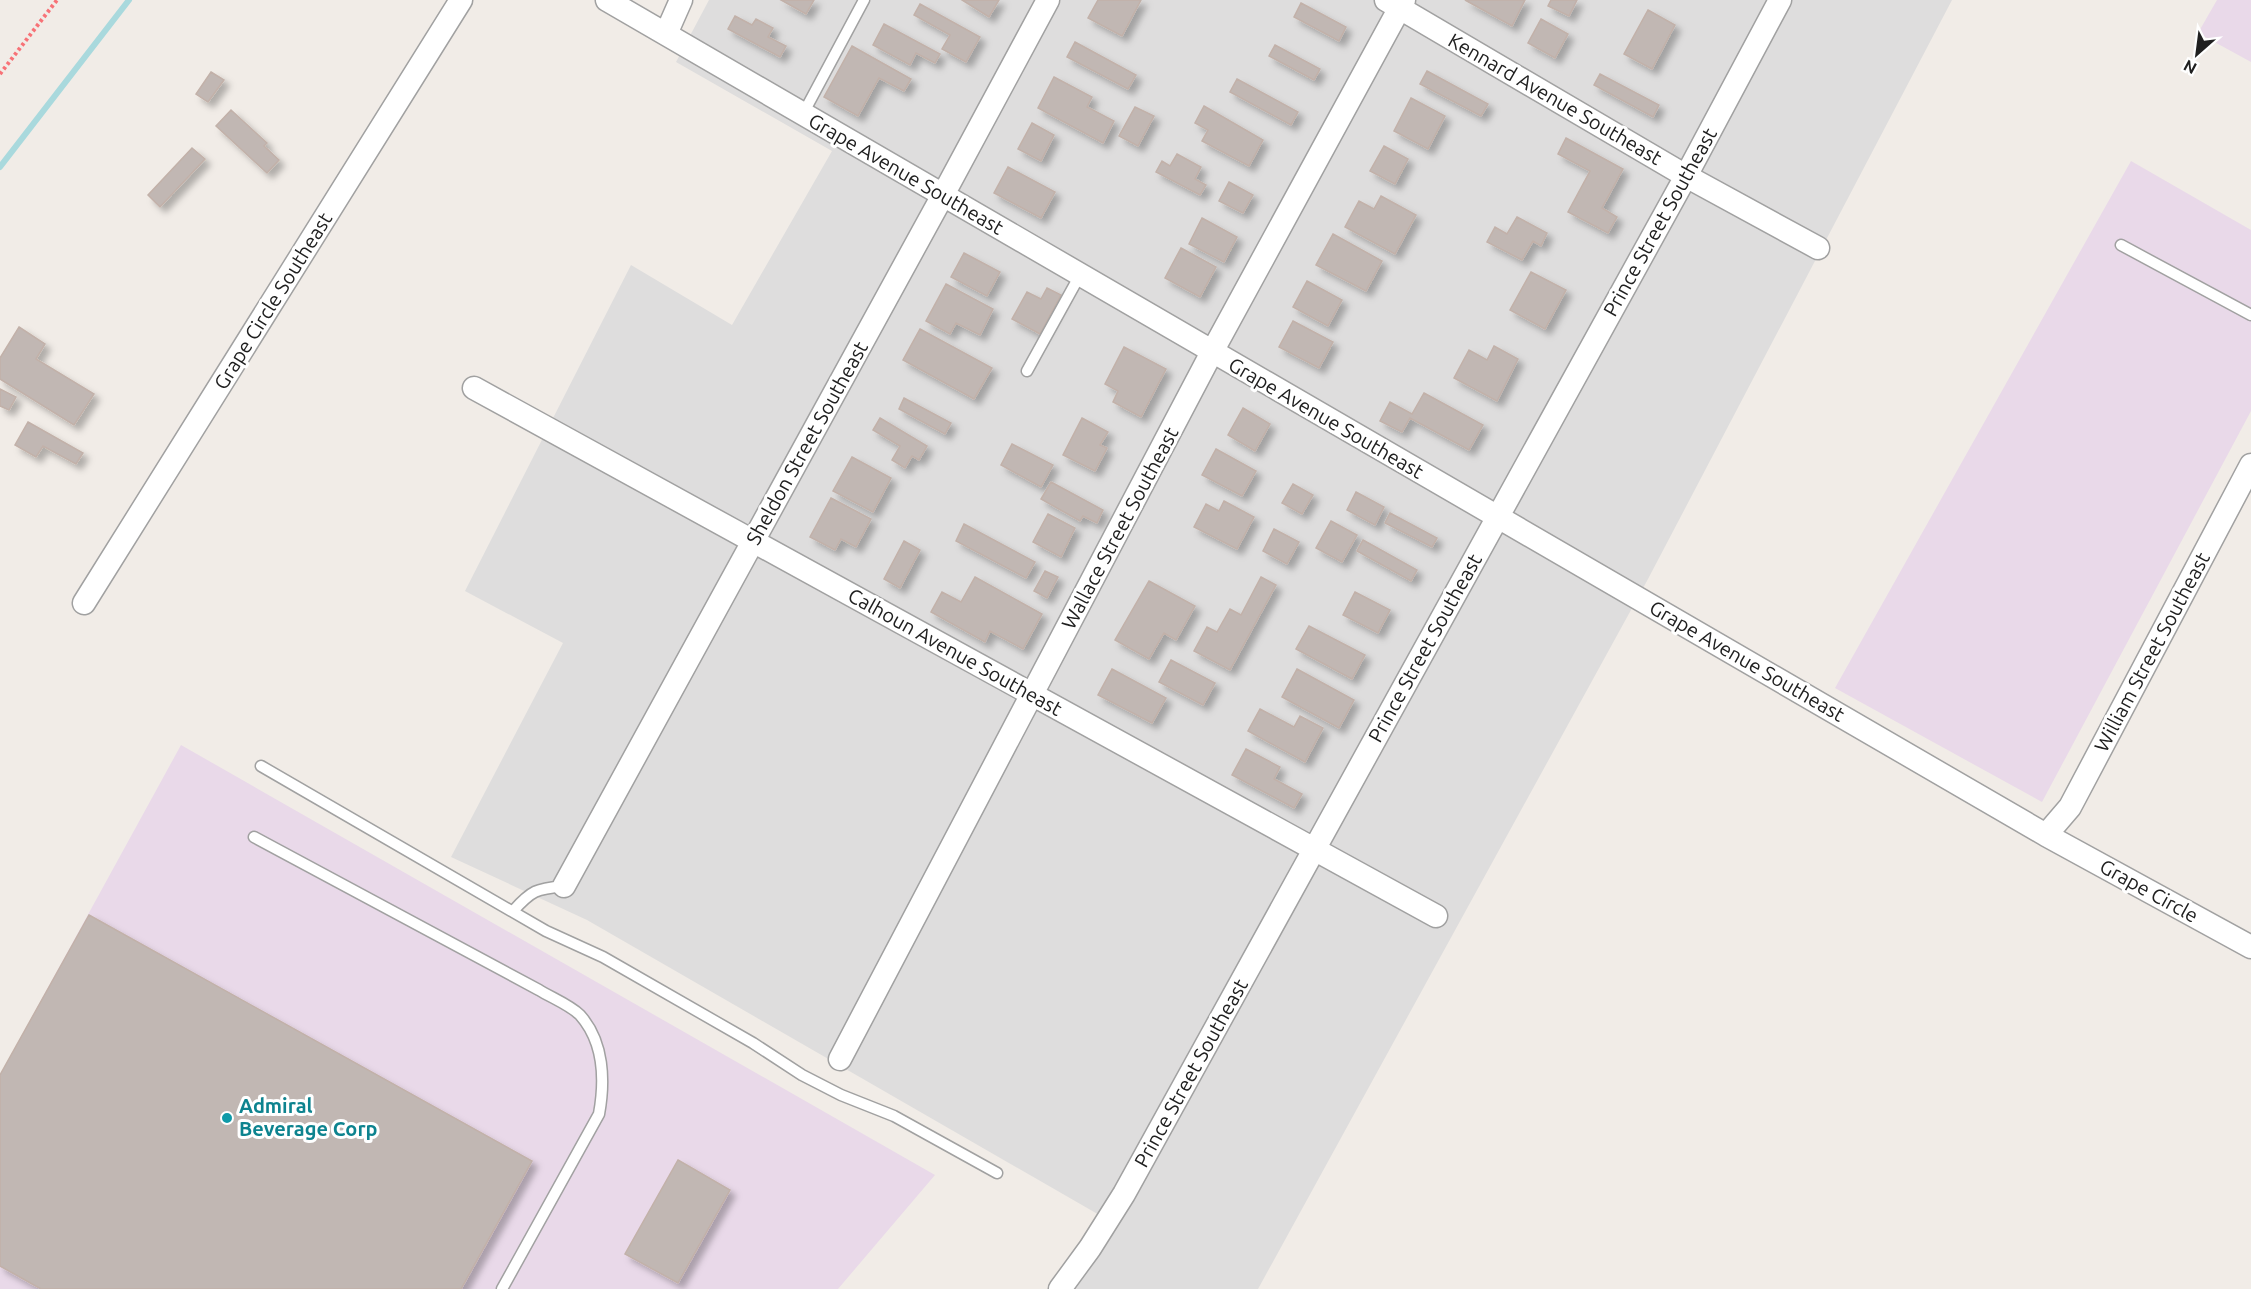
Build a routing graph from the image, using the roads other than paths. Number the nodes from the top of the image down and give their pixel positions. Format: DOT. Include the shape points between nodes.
graph roads {
  1 [pos="461,0"];
  2 [pos="606,0"];
  3 [pos="681,0"];
  4 [pos="864,0"];
  5 [pos="1048,0"];
  6 [pos="1780,0"];
  7 [pos="1397,3"];
  8 [pos="666,34"];
  9 [pos="803,114"];
  10 [pos="1686,176"];
  11 [pos="943,195"];
  12 [pos="2121,245"];
  13 [pos="1818,249"];
  14 [pos="1080,275"];
  15 [pos="2251,315"];
  16 [pos="1212,352"];
  17 [pos="1027,371"];
  18 [pos="474,388"];
  19 [pos="2251,465"];
  20 [pos="1498,515"];
  21 [pos="754,540"];
  22 [pos="84,603"];
  23 [pos="1032,694"];
  24 [pos="261,766"];
  25 [pos="2046,835"];
  26 [pos="254,837"];
  27 [pos="1315,851"];
  28 [pos="564,886"];
  29 [pos="513,911"];
  30 [pos="1436,916"];
  31 [pos="2251,947"];
  32 [pos="840,1059"];
  33 [pos="997,1173"];
  34 [pos="502,1289"];
  35 [pos="1060,1289"];
  1 -- 22 [label="street, Grape Circle Southeast"];
  2 -- 8 [label="street, Grape Avenue Southeast"];
  3 -- 8 [label="street"];
  4 -- 9 [label="lane"];
  5 -- 11 [label="street, Sheldon Street Southeast"];
  6 -- 10 [label="street, Prince Street Southeast"];
  7 -- 10 [label="street, Kennard Avenue Southeast"];
  7 -- 16 [label="street, Wallace Street Southeast"];
  8 -- 9 [label="street, Grape Avenue Southeast"];
  9 -- 11 [label="street, Grape Avenue Southeast"];
  10 -- 13 [label="street, Kennard Avenue Southeast"];
  10 -- 20 [label="street, Prince Street Southeast"];
  11 -- 14 [label="street, Grape Avenue Southeast"];
  11 -- 21 [label="street, Sheldon Street Southeast"];
  12 -- 15 [label="lane"];
  14 -- 16 [label="street, Grape Avenue Southeast"];
  14 -- 17 [label="lane"];
  16 -- 20 [label="street, Grape Avenue Southeast"];
  16 -- 23 [label="street, Wallace Street Southeast"];
  18 -- 21 [label="street, Calhoun Avenue Southeast"];
  19 -- 25 [label="street, William Street Southeast" via="2070,807"];
  20 -- 25 [label="street, Grape Avenue Southeast"];
  20 -- 27 [label="street, Prince Street Southeast"];
  21 -- 23 [label="street, Calhoun Avenue Southeast"];
  21 -- 28 [label="street, Sheldon Street Southeast"];
  23 -- 27 [label="street, Calhoun Avenue Southeast"];
  23 -- 32 [label="street, Wallace Street Southeast"];
  24 -- 29 [label="lane"];
  25 -- 31 [label="street, Grape Circle"];
  26 -- 34 [label="lane" via="539,990 579,1014 591,1032 603,1067 598,1114"];
  27 -- 30 [label="street, Calhoun Avenue Southeast"];
  27 -- 35 [label="street, Prince Street Southeast" via="1124,1194"];
  28 -- 29 [label="lane" via="529,894"];
  29 -- 33 [label="lane" via="603,957 802,1075 894,1116"];
}
